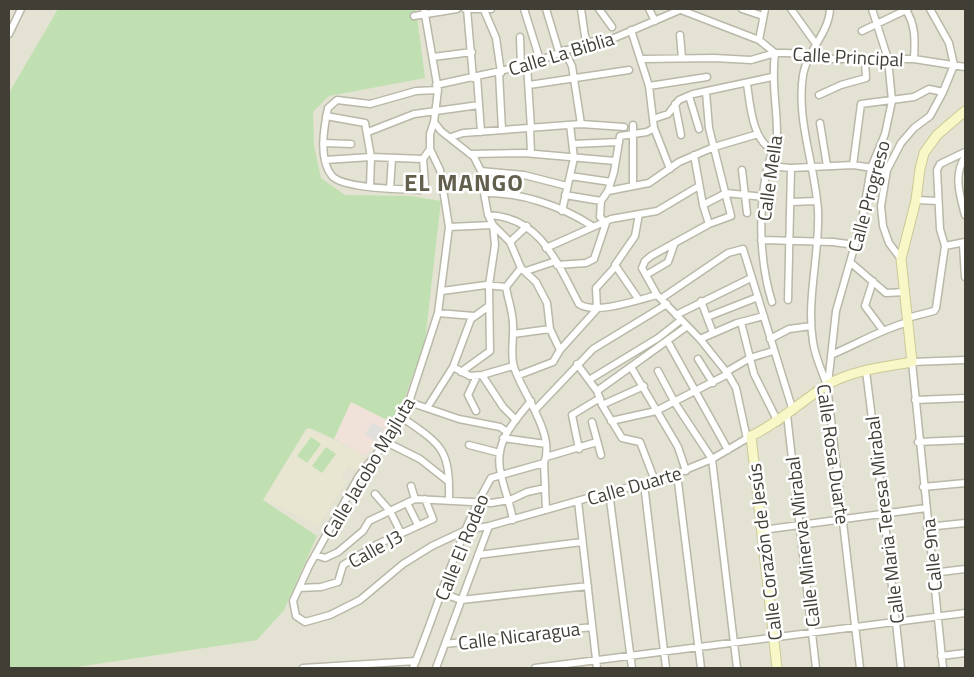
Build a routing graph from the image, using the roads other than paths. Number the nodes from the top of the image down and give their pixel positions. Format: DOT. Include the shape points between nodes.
graph roads {
  1 [pos="21,9"];
  2 [pos="456,9"];
  3 [pos="465,9"];
  4 [pos="488,9"];
  5 [pos="524,9"];
  6 [pos="546,9"];
  7 [pos="581,9"];
  8 [pos="599,9"];
  9 [pos="649,9"];
  10 [pos="682,9"];
  11 [pos="742,9"];
  12 [pos="791,9"];
  13 [pos="828,9"];
  14 [pos="872,9"];
  15 [pos="906,9"];
  16 [pos="930,9"];
  17 [pos="425,12"];
  18 [pos="764,12"];
  19 [pos="414,16"];
  20 [pos="655,21"];
  21 [pos="878,25"];
  22 [pos="612,27"];
  23 [pos="631,30"];
  24 [pos="862,32"];
  25 [pos="9,34"];
  26 [pos="680,35"];
  27 [pos="520,37"];
  28 [pos="759,40"];
  29 [pos="586,43"];
  30 [pos="816,44"];
  31 [pos="561,51"];
  32 [pos="472,52"];
  33 [pos="775,53"];
  34 [pos="811,54"];
  35 [pos="433,57"];
  36 [pos="682,58"];
  37 [pos="642,59"];
  38 [pos="888,59"];
  39 [pos="914,59"];
  40 [pos="540,60"];
  41 [pos="865,60"];
  42 [pos="954,65"];
  43 [pos="524,66"];
  44 [pos="965,67"];
  45 [pos="629,70"];
  46 [pos="500,73"];
  47 [pos="707,77"];
  48 [pos="772,77"];
  49 [pos="475,78"];
  50 [pos="574,78"];
  51 [pos="747,84"];
  52 [pos="529,85"];
  53 [pos="649,86"];
  54 [pos="437,88"];
  55 [pos="706,92"];
  56 [pos="943,92"];
  57 [pos="689,96"];
  58 [pos="820,96"];
  59 [pos="892,101"];
  60 [pos="675,104"];
  61 [pos="479,105"];
  62 [pos="436,110"];
  63 [pos="965,111"];
  64 [pos="326,116"];
  65 [pos="622,119"];
  66 [pos="654,120"];
  67 [pos="434,122"];
  68 [pos="820,123"];
  69 [pos="581,124"];
  70 [pos="570,125"];
  71 [pos="633,125"];
  72 [pos="654,128"];
  73 [pos="531,129"];
  74 [pos="699,129"];
  75 [pos="502,130"];
  76 [pos="624,130"];
  77 [pos="368,132"];
  78 [pos="481,132"];
  79 [pos="633,133"];
  80 [pos="681,134"];
  81 [pos="758,134"];
  82 [pos="451,137"];
  83 [pos="618,142"];
  84 [pos="324,143"];
  85 [pos="351,144"];
  86 [pos="573,144"];
  87 [pos="714,147"];
  88 [pos="430,150"];
  89 [pos="773,150"];
  90 [pos="965,152"];
  91 [pos="531,153"];
  92 [pos="470,154"];
  93 [pos="694,155"];
  94 [pos="965,157"];
  95 [pos="371,158"];
  96 [pos="392,158"];
  97 [pos="574,158"];
  98 [pos="326,160"];
  99 [pos="423,160"];
  100 [pos="615,161"];
  101 [pos="852,165"];
  102 [pos="768,166"];
  103 [pos="827,166"];
  104 [pos="810,167"];
  105 [pos="670,168"];
  106 [pos="791,168"];
  107 [pos="871,168"];
  108 [pos="742,170"];
  109 [pos="887,170"];
  110 [pos="481,171"];
  111 [pos="570,176"];
  112 [pos="611,182"];
  113 [pos="567,186"];
  114 [pos="633,186"];
  115 [pos="699,186"];
  116 [pos="370,187"];
  117 [pos="390,189"];
  118 [pos="608,191"];
  119 [pos="726,192"];
  120 [pos="484,193"];
  121 [pos="565,195"];
  122 [pos="744,195"];
  123 [pos="764,197"];
  124 [pos="916,200"];
  125 [pos="601,201"];
  126 [pos="817,201"];
  127 [pos="938,201"];
  128 [pos="791,202"];
  129 [pos="703,204"];
  130 [pos="562,211"];
  131 [pos="747,213"];
  132 [pos="639,214"];
  133 [pos="488,215"];
  134 [pos="965,215"];
  135 [pos="606,223"];
  136 [pos="710,224"];
  137 [pos="493,225"];
  138 [pos="527,226"];
  139 [pos="592,226"];
  140 [pos="449,227"];
  141 [pos="761,240"];
  142 [pos="789,241"];
  143 [pos="816,241"];
  144 [pos="510,242"];
  145 [pos="964,243"];
  146 [pos="674,245"];
  147 [pos="855,245"];
  148 [pos="945,246"];
  149 [pos="546,248"];
  150 [pos="901,259"];
  151 [pos="850,262"];
  152 [pos="556,263"];
  153 [pos="616,266"];
  154 [pos="524,269"];
  155 [pos="646,275"];
  156 [pos="965,276"];
  157 [pos="751,278"];
  158 [pos="873,281"];
  159 [pos="489,285"];
  160 [pos="506,287"];
  161 [pos="442,290"];
  162 [pos="905,292"];
  163 [pos="758,297"];
  164 [pos="662,299"];
  165 [pos="639,300"];
  166 [pos="788,300"];
  167 [pos="701,301"];
  168 [pos="772,302"];
  169 [pos="489,306"];
  170 [pos="598,309"];
  171 [pos="438,313"];
  172 [pos="474,316"];
  173 [pos="764,316"];
  174 [pos="678,317"];
  175 [pos="707,317"];
  176 [pos="908,320"];
  177 [pos="741,322"];
  178 [pos="811,326"];
  179 [pos="686,327"];
  180 [pos="550,329"];
  181 [pos="882,329"];
  182 [pos="713,333"];
  183 [pos="513,334"];
  184 [pos="700,339"];
  185 [pos="770,339"];
  186 [pos="668,342"];
  187 [pos="560,350"];
  188 [pos="773,351"];
  189 [pos="831,355"];
  190 [pos="750,358"];
  191 [pos="698,359"];
  192 [pos="965,360"];
  193 [pos="912,362"];
  194 [pos="577,364"];
  195 [pos="513,366"];
  196 [pos="453,367"];
  197 [pos="631,367"];
  198 [pos="658,370"];
  199 [pos="866,371"];
  200 [pos="461,372"];
  201 [pos="727,373"];
  202 [pos="479,375"];
  203 [pos="519,375"];
  204 [pos="589,380"];
  205 [pos="713,383"];
  206 [pos="828,385"];
  207 [pos="644,386"];
  208 [pos="697,392"];
  209 [pos="598,394"];
  210 [pos="965,398"];
  211 [pos="915,400"];
  212 [pos="531,401"];
  213 [pos="410,402"];
  214 [pos="675,403"];
  215 [pos="602,405"];
  216 [pos="427,408"];
  217 [pos="536,410"];
  218 [pos="476,411"];
  219 [pos="656,411"];
  220 [pos="790,413"];
  221 [pos="402,417"];
  222 [pos="516,420"];
  223 [pos="611,421"];
  224 [pos="592,422"];
  225 [pos="778,422"];
  226 [pos="505,435"];
  227 [pos="749,438"];
  228 [pos="965,440"];
  229 [pos="386,442"];
  230 [pos="597,442"];
  231 [pos="918,442"];
  232 [pos="546,444"];
  233 [pos="469,445"];
  234 [pos="579,449"];
  235 [pos="728,450"];
  236 [pos="500,452"];
  237 [pos="601,455"];
  238 [pos="712,459"];
  239 [pos="545,460"];
  240 [pos="686,471"];
  241 [pos="677,474"];
  242 [pos="501,475"];
  243 [pos="655,481"];
  244 [pos="449,482"];
  245 [pos="965,483"];
  246 [pos="644,484"];
  247 [pos="411,486"];
  248 [pos="923,487"];
  249 [pos="545,488"];
  250 [pos="609,492"];
  251 [pos="375,494"];
  252 [pos="415,499"];
  253 [pos="425,499"];
  254 [pos="449,500"];
  255 [pos="510,500"];
  256 [pos="578,501"];
  257 [pos="408,503"];
  258 [pos="476,504"];
  259 [pos="926,508"];
  260 [pos="546,510"];
  261 [pos="390,511"];
  262 [pos="884,514"];
  263 [pos="843,519"];
  264 [pos="512,520"];
  265 [pos="965,523"];
  266 [pos="418,525"];
  267 [pos="800,525"];
  268 [pos="489,526"];
  269 [pos="928,527"];
  270 [pos="466,530"];
  271 [pos="762,530"];
  272 [pos="401,533"];
  273 [pos="582,542"];
  274 [pos="316,554"];
  275 [pos="478,555"];
  276 [pos="965,569"];
  277 [pos="932,573"];
  278 [pos="588,586"];
  279 [pos="299,588"];
  280 [pos="442,593"];
  281 [pos="461,600"];
  282 [pos="965,613"];
  283 [pos="937,616"];
  284 [pos="896,621"];
  285 [pos="306,622"];
  286 [pos="592,627"];
  287 [pos="855,627"];
  288 [pos="812,632"];
  289 [pos="774,637"];
  290 [pos="734,643"];
  291 [pos="445,644"];
  292 [pos="699,648"];
  293 [pos="665,652"];
  294 [pos="965,653"];
  295 [pos="941,656"];
  296 [pos="630,657"];
  297 [pos="416,661"];
  298 [pos="596,665"];
  299 [pos="303,668"];
  300 [pos="413,668"];
  301 [pos="436,668"];
  302 [pos="535,668"];
  303 [pos="632,668"];
  304 [pos="666,668"];
  305 [pos="701,668"];
  306 [pos="737,668"];
  307 [pos="777,668"];
  308 [pos="816,668"];
  309 [pos="860,668"];
  310 [pos="900,668"];
  311 [pos="943,668"];
  1 -- 25 [label="street"];
  2 -- 17 [label="street"];
  3 -- 4 [label="street"];
  3 -- 32 [label="street"];
  4 -- 46 [label="street" via="496,38"];
  5 -- 40 [label="street"];
  6 -- 31 [label="street"];
  7 -- 29 [label="street"];
  8 -- 22 [label="street"];
  9 -- 20 [label="street"];
  10 -- 20 [label="street, Calle La Biblia"];
  10 -- 28 [label="street, Calle Principal"];
  11 -- 18 [label="street"];
  12 -- 30 [label="street"];
  13 -- 30 [label="street, Calle Rosa Duarte" via="828,24"];
  14 -- 21 [label="street, Calle Progreso"];
  15 -- 21 [label="street"];
  15 -- 39 [label="street" via="915,32"];
  16 -- 42 [label="street" via="949,43"];
  17 -- 19 [label="street"];
  17 -- 35 [label="street"];
  18 -- 28 [label="street"];
  20 -- 23 [label="street, Calle La Biblia"];
  21 -- 24 [label="street"];
  21 -- 38 [label="street, Calle Progreso"];
  23 -- 29 [label="street, Calle La Biblia" via="612,39"];
  23 -- 37 [label="street"];
  26 -- 36 [label="street"];
  27 -- 43 [label="street"];
  28 -- 33 [label="street, Calle Principal"];
  29 -- 31 [label="street, Calle La Biblia"];
  30 -- 34 [label="street, Calle Rosa Duarte"];
  31 -- 40 [label="street, Calle La Biblia"];
  31 -- 50 [label="street" via="572,66"];
  32 -- 35 [label="street"];
  32 -- 49 [label="street"];
  33 -- 34 [label="street, Calle Principal"];
  33 -- 36 [label="street" via="751,60"];
  33 -- 48 [label="street, Calle Mella"];
  34 -- 41 [label="street, Calle Principal" via="833,59"];
  34 -- 104 [label="street, Calle Rosa Duarte" via="803,74 802,109"];
  35 -- 54 [label="street"];
  36 -- 37 [label="street"];
  37 -- 53 [label="street"];
  38 -- 39 [label="street, Calle Principal"];
  38 -- 41 [label="street, Calle Principal"];
  38 -- 59 [label="street, Calle Progreso"];
  39 -- 42 [label="street, Calle Principal"];
  40 -- 43 [label="street, Calle La Biblia"];
  41 -- 58 [label="street" via="866,78 841,85"];
  42 -- 44 [label="street, Calle Principal"];
  42 -- 56 [label="street"];
  43 -- 46 [label="street, Calle La Biblia"];
  43 -- 52 [label="street"];
  45 -- 50 [label="street"];
  46 -- 49 [label="street, Calle La Biblia"];
  46 -- 75 [label="street"];
  47 -- 53 [label="street"];
  48 -- 51 [label="street"];
  48 -- 89 [label="street, Calle Mella" via="777,132"];
  49 -- 54 [label="street, Calle La Biblia"];
  49 -- 61 [label="street"];
  50 -- 52 [label="street"];
  50 -- 69 [label="street"];
  51 -- 55 [label="street"];
  51 -- 81 [label="street"];
  52 -- 73 [label="street"];
  53 -- 66 [label="street"];
  54 -- 62 [label="street"];
  54 -- 64 [label="street, Calle La Biblia" via="370,104 337,100 328,108"];
  55 -- 57 [label="street"];
  55 -- 87 [label="street"];
  56 -- 59 [label="street" via="926,89 914,97"];
  56 -- 109 [label="street" via="930,116 901,143"];
  57 -- 60 [label="street"];
  57 -- 74 [label="street"];
  59 -- 101 [label="street" via="861,104"];
  59 -- 107 [label="street, Calle Progreso" via="885,134"];
  60 -- 66 [label="street" via="668,114"];
  60 -- 80 [label="street"];
  61 -- 62 [label="street"];
  61 -- 78 [label="street"];
  62 -- 67 [label="street"];
  62 -- 77 [label="street" via="414,114"];
  63 -- 124 [label="street" via="937,135 924,153"];
  64 -- 77 [label="street" via="366,124"];
  64 -- 84 [label="street"];
  65 -- 76 [label="street"];
  66 -- 72 [label="street"];
  67 -- 82 [label="street" via="441,132"];
  67 -- 88 [label="street"];
  68 -- 103 [label="street"];
  69 -- 70 [label="street"];
  69 -- 76 [label="street"];
  70 -- 73 [label="street"];
  70 -- 86 [label="street"];
  71 -- 79 [label="street"];
  72 -- 79 [label="street"];
  72 -- 105 [label="street"];
  73 -- 75 [label="street"];
  73 -- 91 [label="street"];
  75 -- 78 [label="street"];
  76 -- 79 [label="street"];
  76 -- 83 [label="street"];
  77 -- 95 [label="street"];
  78 -- 82 [label="street"];
  79 -- 114 [label="street"];
  81 -- 87 [label="street"];
  81 -- 89 [label="street" via="763,144"];
  82 -- 92 [label="street"];
  83 -- 86 [label="street"];
  83 -- 100 [label="street"];
  84 -- 85 [label="street"];
  84 -- 98 [label="street"];
  86 -- 97 [label="street"];
  87 -- 93 [label="street"];
  87 -- 119 [label="street"];
  88 -- 99 [label="street"];
  88 -- 140 [label="street, Calle Jacobo Majluta" via="440,170"];
  89 -- 102 [label="street, Calle Mella"];
  90 -- 127 [label="street" via="940,164 936,178"];
  91 -- 92 [label="street"];
  91 -- 97 [label="street"];
  92 -- 110 [label="street"];
  93 -- 105 [label="street"];
  93 -- 115 [label="street"];
  94 -- 134 [label="street" via="960,164 958,185"];
  95 -- 96 [label="street"];
  95 -- 98 [label="street"];
  95 -- 116 [label="street"];
  96 -- 99 [label="street"];
  96 -- 117 [label="street"];
  97 -- 100 [label="street"];
  97 -- 111 [label="street"];
  98 -- 116 [label="street" via="331,175 337,180"];
  99 -- 117 [label="street" via="426,170 424,188"];
  100 -- 112 [label="street"];
  101 -- 103 [label="street"];
  101 -- 107 [label="street"];
  102 -- 106 [label="street"];
  102 -- 123 [label="street, Calle Mella"];
  103 -- 104 [label="street"];
  104 -- 106 [label="street"];
  104 -- 126 [label="street, Calle Rosa Duarte"];
  105 -- 114 [label="street" via="655,180"];
  106 -- 128 [label="street"];
  107 -- 109 [label="street"];
  107 -- 147 [label="street, Calle Progreso"];
  108 -- 122 [label="street"];
  109 -- 150 [label="street" via="881,206 883,226 888,243"];
  110 -- 113 [label="street" via="524,175"];
  110 -- 120 [label="street"];
  111 -- 112 [label="street"];
  111 -- 113 [label="street"];
  112 -- 118 [label="street"];
  113 -- 121 [label="street"];
  114 -- 118 [label="street"];
  115 -- 129 [label="street"];
  115 -- 132 [label="street" via="657,210"];
  116 -- 117 [label="street"];
  118 -- 125 [label="street"];
  119 -- 122 [label="street"];
  119 -- 129 [label="street"];
  119 -- 136 [label="street" via="732,216"];
  120 -- 130 [label="street" via="517,195"];
  120 -- 133 [label="street"];
  121 -- 125 [label="street"];
  121 -- 130 [label="street"];
  122 -- 123 [label="street"];
  122 -- 131 [label="street"];
  123 -- 141 [label="street, Calle Mella"];
  124 -- 127 [label="street"];
  124 -- 150 [label="street"];
  125 -- 135 [label="street" via="600,217"];
  126 -- 128 [label="street"];
  126 -- 143 [label="street, Calle Rosa Duarte"];
  127 -- 148 [label="street"];
  128 -- 142 [label="street"];
  129 -- 136 [label="street"];
  130 -- 139 [label="street"];
  132 -- 135 [label="street" via="611,219"];
  132 -- 153 [label="street" via="635,236"];
  133 -- 137 [label="street"];
  133 -- 138 [label="street" via="506,216"];
  135 -- 139 [label="street"];
  135 -- 152 [label="street" via="594,259 590,262"];
  136 -- 146 [label="street"];
  137 -- 140 [label="street"];
  137 -- 144 [label="street"];
  137 -- 159 [label="street" via="495,245"];
  138 -- 144 [label="street"];
  138 -- 149 [label="street"];
  139 -- 149 [label="street"];
  140 -- 161 [label="street, Calle Jacobo Majluta"];
  141 -- 142 [label="street"];
  141 -- 168 [label="street, Calle Mella"];
  142 -- 143 [label="street"];
  142 -- 166 [label="street"];
  143 -- 147 [label="street"];
  143 -- 178 [label="street, Calle Rosa Duarte"];
  144 -- 154 [label="street"];
  145 -- 148 [label="street"];
  145 -- 156 [label="street"];
  146 -- 155 [label="street" via="668,262"];
  146 -- 155 [label="street" via="645,261 642,267"];
  147 -- 151 [label="street, Calle Progreso"];
  148 -- 176 [label="street" via="936,308"];
  149 -- 152 [label="street"];
  150 -- 162 [label="street"];
  151 -- 158 [label="street"];
  151 -- 189 [label="street, Calle Progreso" via="836,311"];
  152 -- 154 [label="street"];
  152 -- 170 [label="street" via="579,304"];
  153 -- 165 [label="street"];
  153 -- 170 [label="street" via="596,288"];
  154 -- 160 [label="street"];
  154 -- 180 [label="street" via="536,282 547,303"];
  155 -- 164 [label="street"];
  157 -- 163 [label="street, Calle Minerva Mirabal"];
  157 -- 164 [label="street, Calle Minerva Mirabal" via="743,249 728,253"];
  157 -- 167 [label="street"];
  158 -- 162 [label="street" via="886,293"];
  158 -- 181 [label="street" via="865,306"];
  159 -- 160 [label="street"];
  159 -- 161 [label="street"];
  159 -- 169 [label="street"];
  160 -- 183 [label="street"];
  161 -- 171 [label="street, Calle Jacobo Majluta"];
  162 -- 176 [label="street"];
  163 -- 173 [label="street, Calle Minerva Mirabal"];
  163 -- 175 [label="street"];
  164 -- 165 [label="street"];
  164 -- 174 [label="street"];
  164 -- 194 [label="street" via="593,348"];
  165 -- 170 [label="street"];
  167 -- 174 [label="street"];
  167 -- 175 [label="street"];
  169 -- 172 [label="street"];
  169 -- 200 [label="street" via="490,351"];
  170 -- 187 [label="street"];
  171 -- 172 [label="street"];
  171 -- 213 [label="street, Calle Jacobo Majluta"];
  172 -- 196 [label="street"];
  173 -- 177 [label="street"];
  173 -- 185 [label="street, Calle Minerva Mirabal"];
  174 -- 179 [label="street"];
  174 -- 204 [label="street" via="658,338"];
  175 -- 182 [label="street"];
  176 -- 181 [label="street"];
  176 -- 193 [label="street"];
  177 -- 182 [label="street"];
  177 -- 190 [label="street"];
  178 -- 185 [label="street" via="789,329"];
  178 -- 206 [label="street, Calle Rosa Duarte" via="816,356"];
  179 -- 184 [label="street"];
  179 -- 186 [label="street"];
  180 -- 183 [label="street"];
  180 -- 187 [label="street"];
  181 -- 189 [label="street"];
  182 -- 184 [label="street"];
  183 -- 195 [label="street"];
  184 -- 201 [label="street"];
  185 -- 188 [label="street, Calle Minerva Mirabal"];
  186 -- 197 [label="street"];
  186 -- 208 [label="street"];
  187 -- 203 [label="street" via="550,364"];
  188 -- 190 [label="street"];
  188 -- 220 [label="street, Calle Minerva Mirabal"];
  189 -- 206 [label="street, Calle Progreso"];
  190 -- 201 [label="street"];
  190 -- 225 [label="street" via="765,399"];
  191 -- 205 [label="street"];
  192 -- 193 [label="street, Calle Duarte"];
  193 -- 199 [label="street, Calle Duarte"];
  193 -- 211 [label="street, Calle 9na"];
  194 -- 204 [label="street"];
  194 -- 217 [label="street"];
  195 -- 202 [label="street"];
  195 -- 203 [label="street"];
  196 -- 200 [label="street"];
  196 -- 216 [label="street"];
  197 -- 207 [label="street"];
  197 -- 209 [label="street"];
  198 -- 214 [label="street"];
  199 -- 206 [label="street, Calle Duarte"];
  199 -- 262 [label="street, Calle Maria Teresa Mirabal"];
  200 -- 202 [label="street"];
  201 -- 205 [label="street"];
  201 -- 227 [label="street" via="736,388"];
  202 -- 218 [label="street" via="468,395"];
  202 -- 222 [label="street"];
  203 -- 212 [label="street"];
  204 -- 209 [label="street"];
  205 -- 208 [label="street"];
  206 -- 220 [label="street, Calle Duarte"];
  206 -- 263 [label="street, Calle Rosa Duarte"];
  207 -- 215 [label="street"];
  207 -- 219 [label="street"];
  208 -- 214 [label="street"];
  208 -- 235 [label="street"];
  209 -- 215 [label="street"];
  209 -- 234 [label="street" via="572,415"];
  210 -- 211 [label="street"];
  211 -- 231 [label="street, Calle 9na"];
  212 -- 217 [label="street"];
  212 -- 222 [label="street"];
  213 -- 216 [label="street"];
  213 -- 221 [label="street, Calle Jacobo Majluta"];
  214 -- 219 [label="street"];
  214 -- 238 [label="street"];
  215 -- 223 [label="street"];
  216 -- 226 [label="street" via="459,419 500,427"];
  217 -- 232 [label="street"];
  219 -- 223 [label="street"];
  219 -- 240 [label="street" via="678,447"];
  220 -- 225 [label="street, Calle Duarte"];
  220 -- 267 [label="street, Calle Minerva Mirabal"];
  221 -- 229 [label="street, Calle Jacobo Majluta"];
  221 -- 244 [label="street" via="442,448 449,469"];
  222 -- 226 [label="street"];
  223 -- 243 [label="street" via="622,438 640,442"];
  224 -- 230 [label="street"];
  225 -- 227 [label="street, Calle Duarte"];
  226 -- 232 [label="street"];
  226 -- 236 [label="street"];
  227 -- 235 [label="street, Calle Duarte"];
  227 -- 271 [label="street, Calle Corazón de Jesús"];
  228 -- 231 [label="street"];
  229 -- 244 [label="street" via="420,459"];
  229 -- 274 [label="street, Calle Jacobo Majluta" via="359,476"];
  230 -- 234 [label="street, Calle El Rodeo"];
  230 -- 237 [label="street"];
  231 -- 248 [label="street, Calle 9na"];
  232 -- 239 [label="street"];
  233 -- 236 [label="street"];
  234 -- 239 [label="street, Calle El Rodeo"];
  235 -- 238 [label="street, Calle Duarte"];
  236 -- 242 [label="street"];
  238 -- 240 [label="street, Calle Duarte"];
  238 -- 290 [label="street"];
  239 -- 242 [label="street, Calle El Rodeo"];
  239 -- 249 [label="street"];
  240 -- 241 [label="street, Calle Duarte"];
  241 -- 243 [label="street, Calle Duarte"];
  241 -- 292 [label="street"];
  242 -- 255 [label="street"];
  242 -- 258 [label="street, Calle El Rodeo" via="492,478"];
  243 -- 246 [label="street, Calle Duarte"];
  244 -- 254 [label="street"];
  245 -- 248 [label="street"];
  246 -- 250 [label="street, Calle Duarte"];
  246 -- 293 [label="street"];
  247 -- 252 [label="street"];
  248 -- 259 [label="street, Calle 9na"];
  249 -- 255 [label="street"];
  249 -- 260 [label="street"];
  250 -- 256 [label="street, Calle Duarte"];
  250 -- 296 [label="street"];
  251 -- 261 [label="street"];
  252 -- 253 [label="street"];
  252 -- 257 [label="street"];
  253 -- 254 [label="street"];
  253 -- 266 [label="street, Calle J3" via="433,519"];
  254 -- 258 [label="street"];
  255 -- 258 [label="street"];
  255 -- 264 [label="street"];
  256 -- 260 [label="street, Calle Duarte"];
  256 -- 273 [label="street"];
  257 -- 261 [label="street"];
  257 -- 266 [label="street"];
  258 -- 270 [label="street, Calle El Rodeo"];
  259 -- 262 [label="street"];
  259 -- 269 [label="street, Calle 9na"];
  260 -- 264 [label="street, Calle Duarte"];
  261 -- 272 [label="street"];
  261 -- 274 [label="street" via="369,521 363,531 338,552 325,558"];
  262 -- 263 [label="street"];
  262 -- 284 [label="street, Calle Maria Teresa Mirabal"];
  263 -- 267 [label="street"];
  263 -- 287 [label="street, Calle Rosa Duarte"];
  264 -- 268 [label="street, Calle Duarte"];
  265 -- 269 [label="street"];
  266 -- 272 [label="street, Calle J3"];
  267 -- 271 [label="street"];
  267 -- 288 [label="street, Calle Minerva Mirabal"];
  268 -- 270 [label="street, Calle Duarte"];
  268 -- 275 [label="street"];
  269 -- 277 [label="street, Calle 9na"];
  270 -- 280 [label="street, Calle El Rodeo"];
  270 -- 285 [label="street, Calle Duarte" via="403,564 360,600 330,615"];
  271 -- 289 [label="street, Calle Corazón de Jesús"];
  272 -- 279 [label="street, Calle J3" via="343,565 338,582"];
  273 -- 275 [label="street"];
  273 -- 278 [label="street"];
  274 -- 279 [label="street, Calle Jacobo Majluta"];
  275 -- 281 [label="street"];
  276 -- 277 [label="street"];
  277 -- 283 [label="street, Calle 9na"];
  278 -- 281 [label="street"];
  278 -- 286 [label="street"];
  279 -- 285 [label="street, Calle Jacobo Majluta" via="293,601 296,616"];
  280 -- 281 [label="street"];
  280 -- 297 [label="street, Calle El Rodeo"];
  281 -- 291 [label="street"];
  282 -- 283 [label="street"];
  283 -- 284 [label="street"];
  283 -- 295 [label="street, Calle 9na"];
  284 -- 287 [label="street"];
  284 -- 310 [label="street, Calle Maria Teresa Mirabal"];
  286 -- 291 [label="street, Calle Nicaragua"];
  286 -- 298 [label="street"];
  287 -- 288 [label="street"];
  287 -- 309 [label="street, Calle Rosa Duarte"];
  288 -- 289 [label="street"];
  288 -- 308 [label="street, Calle Minerva Mirabal"];
  289 -- 290 [label="street"];
  289 -- 307 [label="street, Calle Corazón de Jesús"];
  290 -- 292 [label="street"];
  290 -- 306 [label="street"];
  291 -- 301 [label="street"];
  292 -- 293 [label="street"];
  292 -- 305 [label="street"];
  293 -- 296 [label="street"];
  293 -- 304 [label="street"];
  294 -- 295 [label="street"];
  295 -- 311 [label="street, Calle 9na"];
  296 -- 298 [label="street"];
  296 -- 303 [label="street"];
  297 -- 299 [label="street"];
  297 -- 300 [label="street, Calle El Rodeo"];
  298 -- 302 [label="street"];
}
